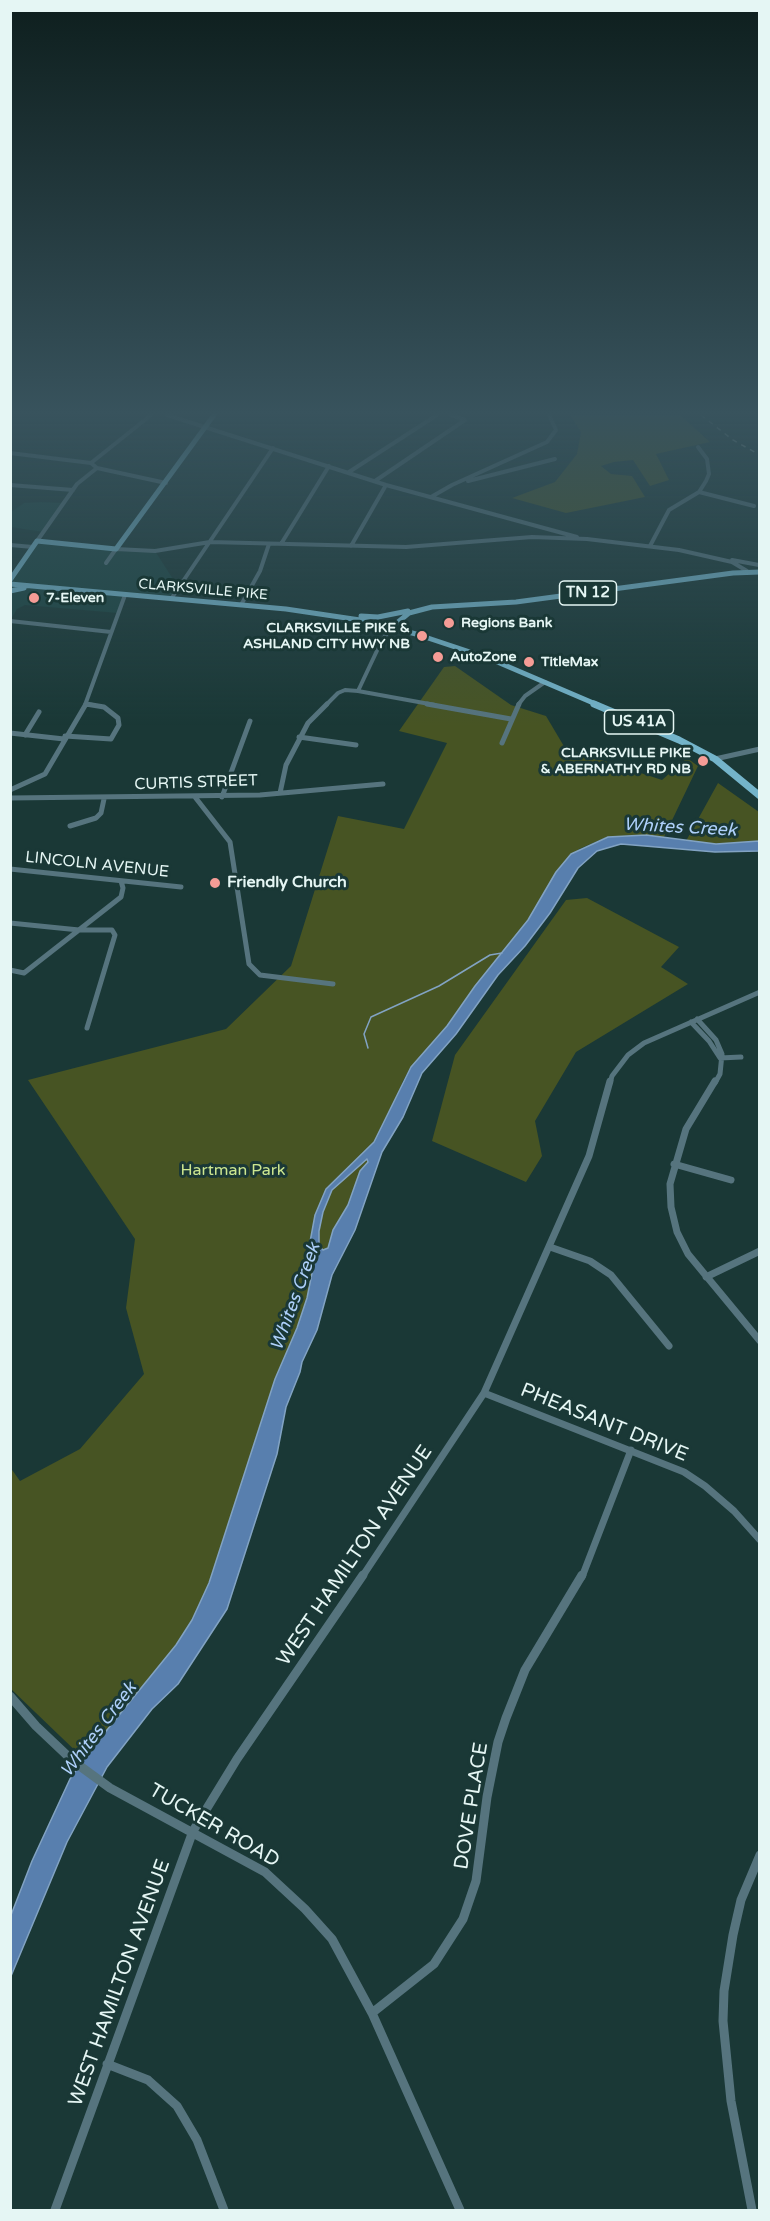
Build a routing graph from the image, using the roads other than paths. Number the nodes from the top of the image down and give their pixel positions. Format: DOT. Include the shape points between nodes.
graph roads {
  1 [pos="53,519"];
  2 [pos="139,519"];
  3 [pos="226,519"];
  4 [pos="297,519"];
  5 [pos="367,519"];
  6 [pos="510,519"];
  7 [pos="664,519"];
  8 [pos="585,539"];
  9 [pos="37,541"];
  10 [pos="210,542"];
  11 [pos="121,543"];
  12 [pos="269,544"];
  13 [pos="281,544"];
  14 [pos="10,545"];
  15 [pos="69,545"];
  16 [pos="351,546"];
  17 [pos="650,546"];
  18 [pos="33,547"];
  19 [pos="102,548"];
  20 [pos="117,549"];
  21 [pos="27,555"];
  22 [pos="719,559"];
  23 [pos="106,563"];
  24 [pos="759,565"];
  25 [pos="19,568"];
  26 [pos="747,572"];
  27 [pos="759,572"];
  28 [pos="10,575"];
  29 [pos="10,582"];
  30 [pos="44,587"];
  31 [pos="10,591"];
  32 [pos="125,595"];
  33 [pos="171,599"];
  34 [pos="241,605"];
  35 [pos="416,610"];
  36 [pos="328,614"];
  37 [pos="404,616"];
  38 [pos="10,621"];
  39 [pos="392,627"];
  40 [pos="111,632"];
  41 [pos="422,635"];
  42 [pos="545,682"];
  43 [pos="358,691"];
  44 [pos="86,704"];
  45 [pos="39,712"];
  46 [pos="511,719"];
  47 [pos="250,721"];
  48 [pos="10,733"];
  49 [pos="25,735"];
  50 [pos="65,737"];
  51 [pos="299,737"];
  52 [pos="502,743"];
  53 [pos="356,745"];
  54 [pos="759,749"];
  55 [pos="715,759"];
  56 [pos="383,784"];
  57 [pos="10,790"];
  58 [pos="279,793"];
  59 [pos="759,796"];
  60 [pos="195,797"];
  61 [pos="222,797"];
  62 [pos="10,798"];
  63 [pos="104,799"];
  64 [pos="70,826"];
  65 [pos="10,869"];
  66 [pos="121,881"];
  67 [pos="181,887"];
  68 [pos="10,923"];
  69 [pos="79,930"];
  70 [pos="10,969"];
  71 [pos="333,984"];
  72 [pos="759,992"];
  73 [pos="694,1021"];
  74 [pos="87,1028"];
  75 [pos="741,1057"];
  76 [pos="720,1058"];
  77 [pos="674,1164"];
  78 [pos="731,1180"];
  79 [pos="550,1246"];
  80 [pos="759,1251"];
  81 [pos="706,1277"];
  82 [pos="759,1341"];
  83 [pos="669,1346"];
  84 [pos="484,1393"];
  85 [pos="631,1450"];
  86 [pos="759,1540"];
  87 [pos="10,1696"];
  88 [pos="193,1831"];
  89 [pos="759,1855"];
  90 [pos="372,2013"];
  91 [pos="107,2064"];
  92 [pos="55,2211"];
  93 [pos="224,2211"];
  94 [pos="460,2211"];
  95 [pos="752,2211"];
  1 -- 9 [label="street"];
  2 -- 11 [label="main road"];
  3 -- 10 [label="street"];
  4 -- 13 [label="street"];
  5 -- 16 [label="street"];
  6 -- 8 [label="street"];
  7 -- 17 [label="street"];
  8 -- 16 [label="street" via="532,537 406,547"];
  8 -- 17 [label="street"];
  9 -- 15 [label="main road"];
  9 -- 18 [label="main road"];
  10 -- 12 [label="street"];
  10 -- 20 [label="street" via="155,550"];
  10 -- 33 [label="street"];
  11 -- 19 [label="main road"];
  11 -- 20 [label="main road"];
  12 -- 13 [label="street"];
  12 -- 34 [label="street" via="260,571"];
  13 -- 16 [label="street"];
  14 -- 18 [label="street"];
  15 -- 19 [label="main road"];
  15 -- 21 [label="main road" via="44,546"];
  17 -- 22 [label="street"];
  18 -- 21 [label="main road"];
  19 -- 20 [label="main road"];
  20 -- 23 [label="street"];
  21 -- 25 [label="main road"];
  22 -- 24 [label="street"];
  22 -- 26 [label="street"];
  25 -- 28 [label="main road"];
  25 -- 29 [label="main road"];
  25 -- 30 [label="main road" via="21,580"];
  26 -- 27 [label="main road, TN 12"];
  26 -- 35 [label="main road, TN 12" via="516,602"];
  29 -- 30 [label="main road, CLARKSVILLE PIKE / US 41A"];
  30 -- 31 [label="main road"];
  30 -- 32 [label="main road, CLARKSVILLE PIKE / US 41A"];
  32 -- 33 [label="main road, CLARKSVILLE PIKE / US 41A"];
  32 -- 40 [label="street"];
  33 -- 34 [label="main road, CLARKSVILLE PIKE / US 41A"];
  34 -- 36 [label="main road, CLARKSVILLE PIKE / US 41A"];
  35 -- 36 [label="main road" via="378,617"];
  35 -- 37 [label="main road, TN 12"];
  36 -- 39 [label="main road, CLARKSVILLE PIKE / US 41A"];
  37 -- 39 [label="main road, TN 12"];
  37 -- 41 [label="main road" via="410,627"];
  38 -- 40 [label="street"];
  39 -- 41 [label="main road, US 41A"];
  39 -- 43 [label="street"];
  40 -- 44 [label="street"];
  41 -- 42 [label="main road, US 41A" via="475,652"];
  42 -- 46 [label="street" via="525,696"];
  42 -- 55 [label="main road, US 41A"];
  43 -- 46 [label="street"];
  43 -- 51 [label="street" via="338,693"];
  44 -- 50 [label="street"];
  44 -- 50 [label="street" via="101,706 118,718 111,739"];
  45 -- 49 [label="street"];
  46 -- 52 [label="street"];
  47 -- 61 [label="street"];
  48 -- 49 [label="street"];
  49 -- 50 [label="street"];
  50 -- 57 [label="street" via="45,774"];
  51 -- 53 [label="street"];
  51 -- 58 [label="street"];
  54 -- 55 [label="street"];
  55 -- 59 [label="main road, US 41A"];
  56 -- 58 [label="street, CURTIS STREET"];
  58 -- 61 [label="street, CURTIS STREET"];
  60 -- 61 [label="street, CURTIS STREET"];
  60 -- 63 [label="street, CURTIS STREET"];
  60 -- 71 [label="street" via="230,842 249,964 260,975"];
  62 -- 63 [label="street, CURTIS STREET"];
  63 -- 64 [label="street" via="96,818"];
  65 -- 66 [label="street, LINCOLN AVENUE"];
  66 -- 67 [label="street, LINCOLN AVENUE"];
  66 -- 69 [label="street" via="121,897"];
  68 -- 69 [label="street"];
  69 -- 70 [label="street" via="24,973"];
  69 -- 74 [label="street" via="112,930 115,935"];
  72 -- 73 [label="street, WEST HAMILTON AVENUE"];
  73 -- 76 [label="street" via="709,1036"];
  73 -- 79 [label="street, WEST HAMILTON AVENUE" via="644,1043 628,1055 612,1076 589,1156"];
  75 -- 76 [label="street"];
  76 -- 77 [label="street" via="720,1074 686,1129"];
  77 -- 78 [label="street"];
  77 -- 81 [label="street" via="671,1207 677,1232"];
  79 -- 83 [label="street" via="590,1261 610,1275"];
  79 -- 84 [label="street, WEST HAMILTON AVENUE"];
  80 -- 81 [label="street"];
  81 -- 82 [label="street"];
  84 -- 85 [label="street, PHEASANT DRIVE"];
  84 -- 88 [label="street, WEST HAMILTON AVENUE" via="237,1759"];
  85 -- 86 [label="street, PHEASANT DRIVE" via="684,1472 705,1486"];
  85 -- 90 [label="street, DOVE PLACE" via="591,1557 525,1670 506,1718 487,1797 476,1881 463,1919 434,1964"];
  87 -- 88 [label="street, TUCKER ROAD" via="73,1761 110,1788"];
  88 -- 90 [label="street, TUCKER ROAD" via="265,1872 305,1909 332,1939"];
  88 -- 91 [label="street, WEST HAMILTON AVENUE"];
  89 -- 95 [label="street" via="741,1900 733,1935 723,2021 731,2101"];
  90 -- 94 [label="street, TUCKER ROAD"];
  91 -- 92 [label="street, WEST HAMILTON AVENUE"];
  91 -- 93 [label="street" via="148,2080 177,2106 197,2140"];
}
